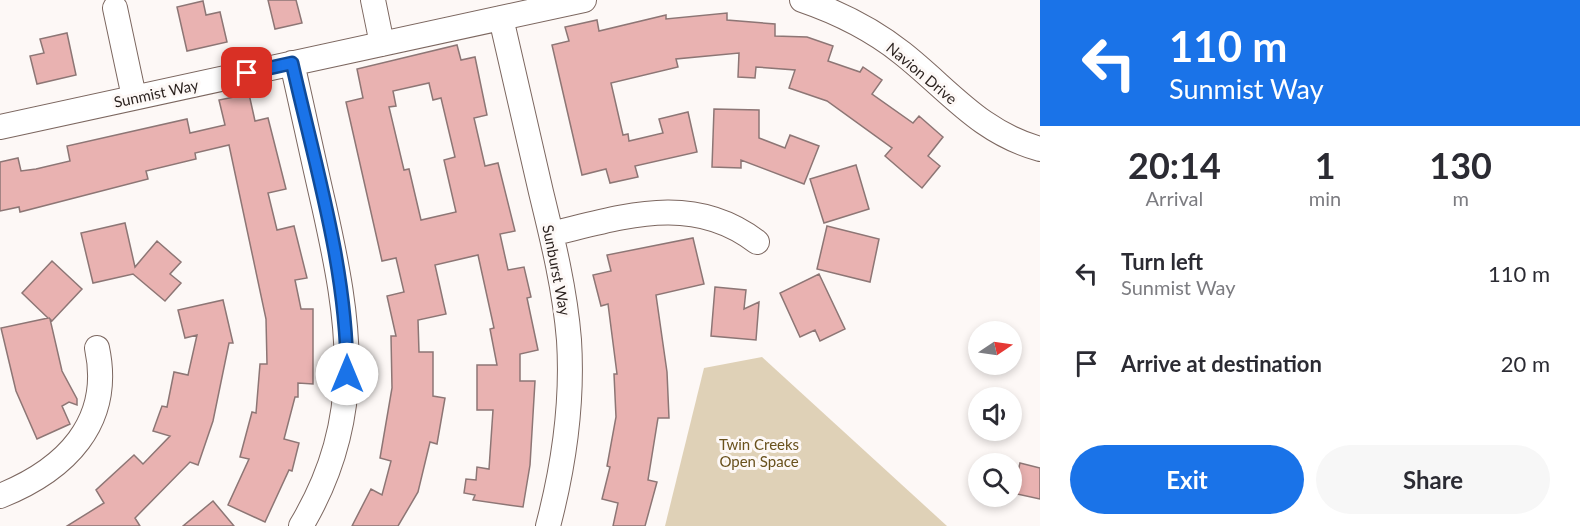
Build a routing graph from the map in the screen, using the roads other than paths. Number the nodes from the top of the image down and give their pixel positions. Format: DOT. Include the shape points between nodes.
graph roads {
  1 [pos="373,0"];
  2 [pos="584,0"];
  3 [pos="808,1"];
  4 [pos="115,8"];
  5 [pos="501,18"];
  6 [pos="382,44"];
  7 [pos="292,63"];
  8 [pos="134,98"];
  9 [pos="0,126"];
  10 [pos="1040,148"];
  11 [pos="551,234"];
  12 [pos="757,242"];
  13 [pos="97,348"];
  14 [pos="0,496"];
  15 [pos="301,526"];
  16 [pos="548,526"];
  1 -- 6 [label="street"];
  2 -- 5 [label="street"];
  3 -- 10 [label="street, Navion Drive" via="892,46 976,118 1001,134"];
  4 -- 8 [label="street"];
  5 -- 6 [label="street"];
  5 -- 11 [label="street, Sunburst Way"];
  6 -- 7 [label="street, Sunmist Way"];
  7 -- 8 [label="street, Sunmist Way"];
  7 -- 15 [label="street" via="340,278 347,337 347,374 335,446 324,480"];
  8 -- 9 [label="street, Sunmist Way"];
  11 -- 12 [label="street" via="626,216 696,213 723,221"];
  11 -- 16 [label="street, Sunburst Way" via="565,305 569,397 558,489"];
  13 -- 14 [label="street" via="101,389 87,430 59,462 34,480"];
}
